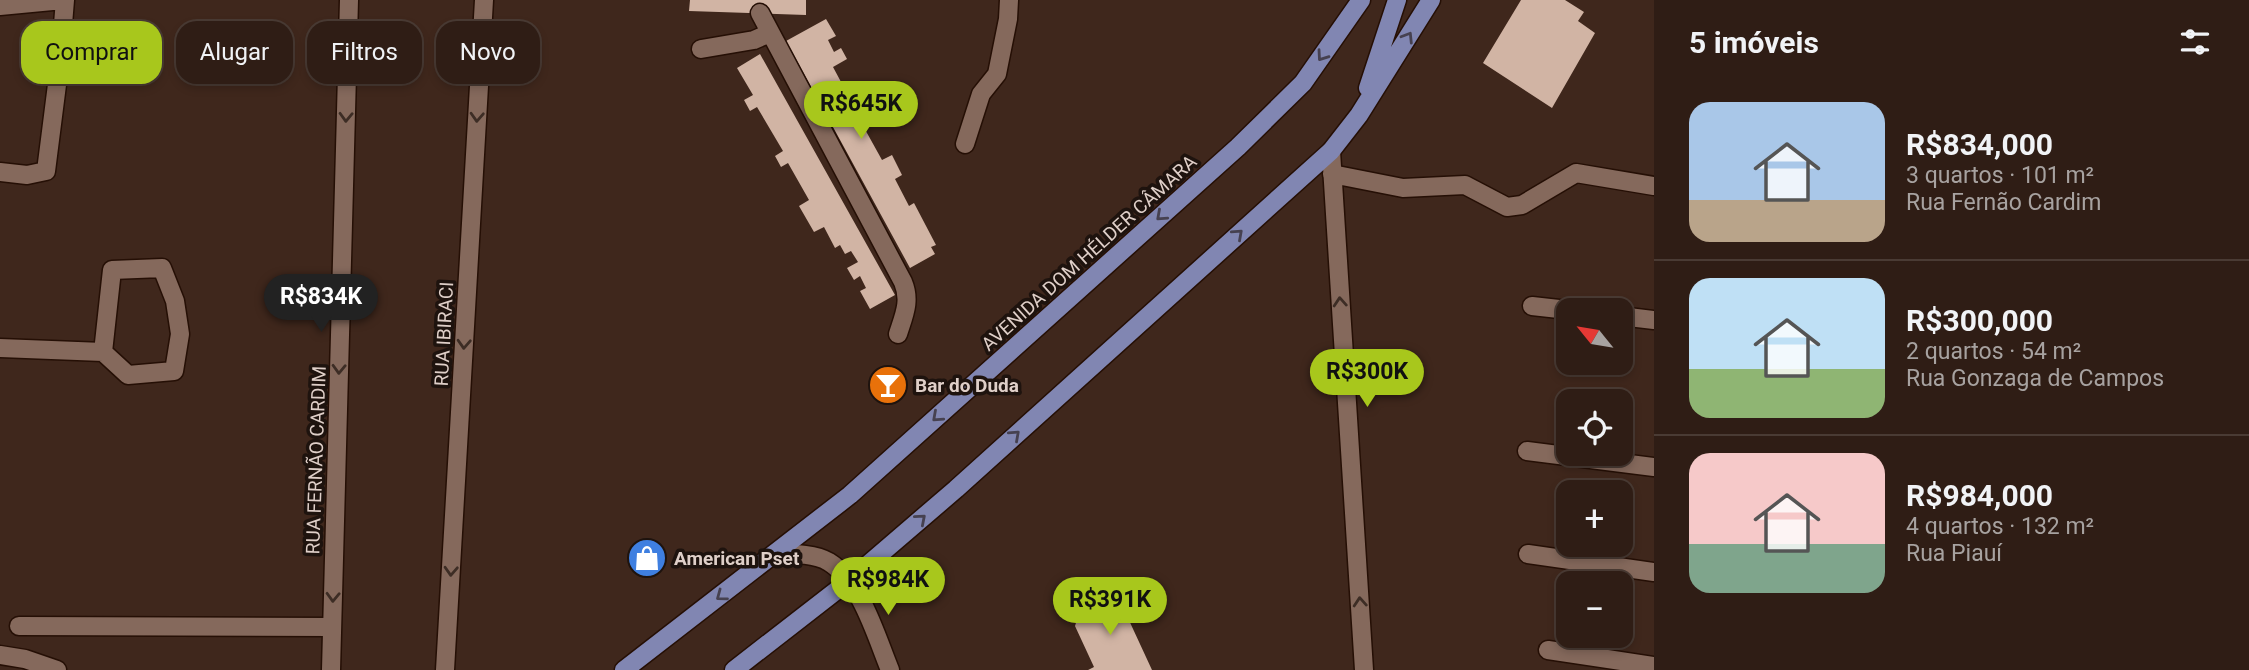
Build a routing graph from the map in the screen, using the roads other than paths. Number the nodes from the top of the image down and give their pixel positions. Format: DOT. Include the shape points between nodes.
graph roads {
  1 [pos="64,0"];
  2 [pos="349,0"];
  3 [pos="484,0"];
  4 [pos="1009,0"];
  5 [pos="1361,0"];
  6 [pos="1397,0"];
  7 [pos="1431,0"];
  8 [pos="0,6"];
  9 [pos="760,13"];
  10 [pos="770,33"];
  11 [pos="701,48"];
  12 [pos="1359,115"];
  13 [pos="965,144"];
  14 [pos="1331,151"];
  15 [pos="0,172"];
  16 [pos="1332,174"];
  17 [pos="1654,186"];
  18 [pos="1532,306"];
  19 [pos="1556,309"];
  20 [pos="1633,318"];
  21 [pos="1654,320"];
  22 [pos="898,334"];
  23 [pos="0,348"];
  24 [pos="103,352"];
  25 [pos="1527,451"];
  26 [pos="1654,467"];
  27 [pos="1528,554"];
  28 [pos="776,555"];
  29 [pos="1654,572"];
  30 [pos="850,580"];
  31 [pos="19,626"];
  32 [pos="332,627"];
  33 [pos="1548,650"];
  34 [pos="0,655"];
  35 [pos="1654,666"];
  36 [pos="57,670"];
  37 [pos="331,670"];
  38 [pos="445,670"];
  39 [pos="624,670"];
  40 [pos="734,670"];
  41 [pos="890,670"];
  42 [pos="1364,670"];
  1 -- 8 [label="street"];
  1 -- 15 [label="street" via="46,172"];
  2 -- 32 [label="street, RUA FERNÃO CARDIM, one-way"];
  3 -- 38 [label="street, RUA IBIRACI, one-way"];
  4 -- 13 [label="street" via="997,74 981,94"];
  5 -- 28 [label="main road, AVENIDA DOM HÉLDER CÂMARA, one-way" via="1303,83 1238,147 850,495"];
  6 -- 12 [label="main road"];
  12 -- 7 [label="main road, one-way"];
  9 -- 10 [label="street"];
  10 -- 11 [label="street"];
  10 -- 22 [label="street" via="903,282 908,304"];
  12 -- 14 [label="main road"];
  14 -- 16 [label="street"];
  30 -- 14 [label="main road, one-way"];
  16 -- 17 [label="street" via="1403,188 1465,185 1514,208 1576,173"];
  42 -- 16 [label="street, one-way"];
  18 -- 19 [label="street"];
  20 -- 21 [label="street"];
  23 -- 24 [label="street"];
  24 -- 24 [label="street" via="128,375 174,371 180,334 175,301 162,268 112,270"];
  25 -- 26 [label="street"];
  27 -- 29 [label="street"];
  28 -- 30 [label="street" via="798,554 828,561"];
  28 -- 39 [label="main road, AVENIDA DOM HÉLDER CÂMARA, one-way"];
  30 -- 40 [label="main road"];
  30 -- 41 [label="street"];
  31 -- 32 [label="street"];
  32 -- 37 [label="street, RUA FERNÃO CARDIM"];
  33 -- 35 [label="street"];
  34 -- 36 [label="street"];
}
